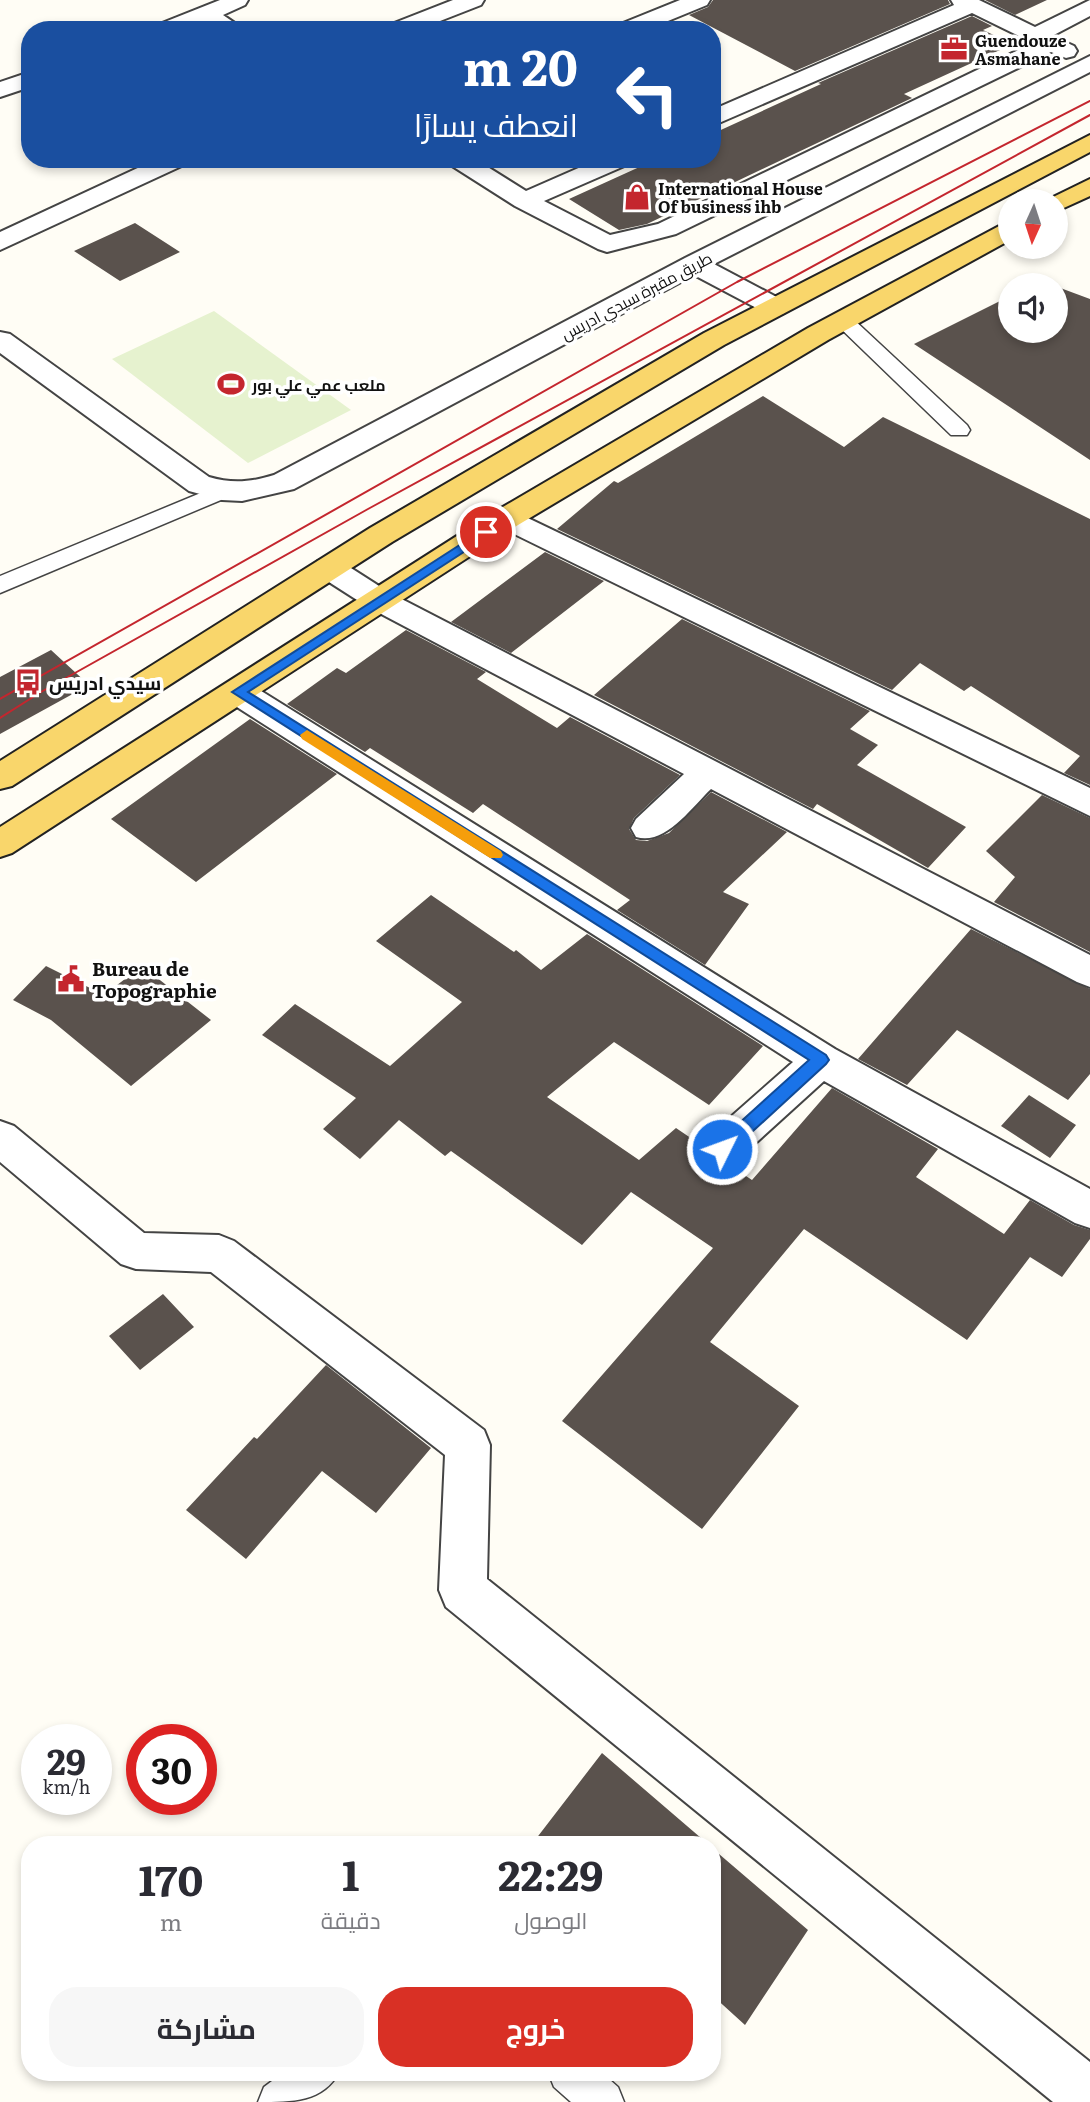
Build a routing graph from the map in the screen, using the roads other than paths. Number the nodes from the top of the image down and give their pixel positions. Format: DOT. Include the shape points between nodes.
graph roads {
  1 [pos="237,0"];
  2 [pos="473,0"];
  3 [pos="699,0"];
  4 [pos="967,3"];
  5 [pos="1090,8"];
  6 [pos="206,15"];
  7 [pos="189,21"];
  8 [pos="217,21"];
  9 [pos="420,21"];
  10 [pos="648,21"];
  11 [pos="1044,39"];
  12 [pos="1090,64"];
  13 [pos="21,82"];
  14 [pos="0,90"];
  15 [pos="721,115"];
  16 [pos="1090,142"];
  17 [pos="158,168"];
  18 [pos="472,168"];
  19 [pos="599,168"];
  20 [pos="1090,186"];
  21 [pos="1068,198"];
  22 [pos="524,201"];
  23 [pos="667,229"];
  24 [pos="998,237"];
  25 [pos="0,242"];
  26 [pos="700,261"];
  27 [pos="775,307"];
  28 [pos="844,321"];
  29 [pos="0,340"];
  30 [pos="959,430"];
  31 [pos="220,492"];
  32 [pos="507,518"];
  33 [pos="330,568"];
  34 [pos="0,585"];
  35 [pos="379,600"];
  36 [pos="238,692"];
  37 [pos="709,771"];
  38 [pos="0,777"];
  39 [pos="1090,803"];
  40 [pos="648,828"];
  41 [pos="0,844"];
  42 [pos="1090,972"];
  43 [pos="821,1060"];
  44 [pos="0,1138"];
  45 [pos="722,1149"];
  46 [pos="1090,1210"];
  47 [pos="306,2081"];
  48 [pos="579,2081"];
  49 [pos="1090,2097"];
  50 [pos="279,2102"];
  51 [pos="603,2102"];
  1 -- 6 [label="street"];
  2 -- 9 [label="street"];
  3 -- 10 [label="street"];
  4 -- 11 [label="street"];
  4 -- 15 [label="street"];
  5 -- 11 [label="street"];
  6 -- 7 [label="street"];
  6 -- 8 [label="street"];
  11 -- 12 [label="street"];
  11 -- 23 [label="street"];
  12 -- 26 [label="street, طريق مقبرة سيدي ادريس"];
  13 -- 14 [label="street"];
  16 -- 27 [label="main road"];
  17 -- 25 [label="street"];
  18 -- 22 [label="street"];
  19 -- 22 [label="street"];
  20 -- 21 [label="main road"];
  22 -- 23 [label="street" via="607,244"];
  23 -- 26 [label="street"];
  24 -- 28 [label="main road"];
  26 -- 27 [label="street"];
  26 -- 31 [label="street, طريق مقبرة سيدي ادريس" via="284,482 252,493"];
  27 -- 33 [label="main road"];
  28 -- 30 [label="lane"];
  28 -- 32 [label="main road"];
  29 -- 31 [label="street, طريق مقبرة سيدي ادريس" via="180,471"];
  31 -- 34 [label="lane"];
  32 -- 35 [label="main road"];
  32 -- 39 [label="street"];
  33 -- 35 [label="street"];
  33 -- 38 [label="main road"];
  35 -- 36 [label="main road"];
  35 -- 37 [label="street"];
  36 -- 41 [label="main road"];
  36 -- 43 [label="street"];
  37 -- 40 [label="street"];
  37 -- 42 [label="street"];
  43 -- 45 [label="street"];
  43 -- 46 [label="street"];
  44 -- 49 [label="street" via="136,1251 219,1254 468,1445 463,1590"];
  47 -- 50 [label="lane"];
  48 -- 51 [label="lane"];
}
